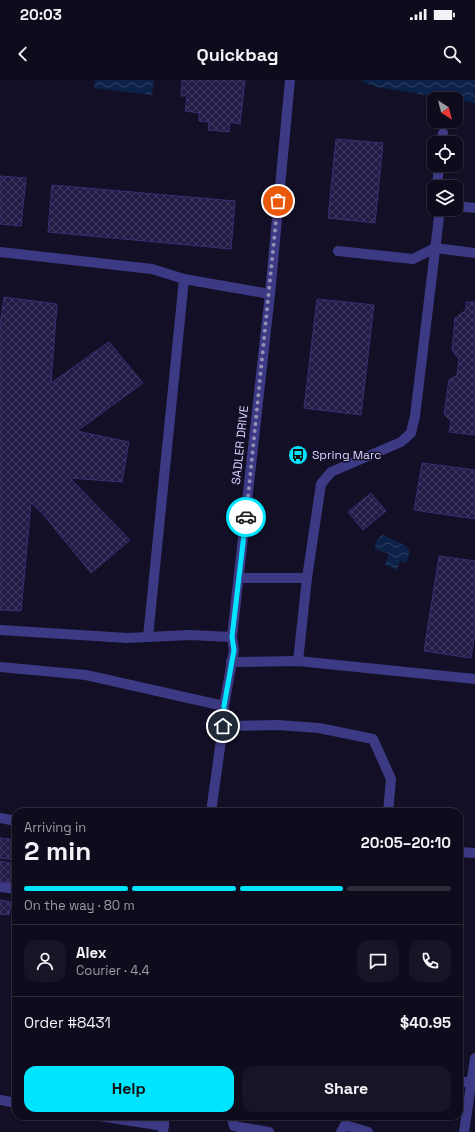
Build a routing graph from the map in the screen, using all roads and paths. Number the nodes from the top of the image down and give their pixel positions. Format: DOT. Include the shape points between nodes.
graph roads {
  1 [pos="290,80"];
  2 [pos="463,207"];
  3 [pos="475,208"];
  4 [pos="439,216"];
  5 [pos="436,248"];
  6 [pos="338,251"];
  7 [pos="0,252"];
  8 [pos="475,254"];
  9 [pos="184,279"];
  10 [pos="270,294"];
  11 [pos="240,578"];
  12 [pos="307,578"];
  13 [pos="0,630"];
  14 [pos="148,637"];
  15 [pos="232,637"];
  16 [pos="298,661"];
  17 [pos="231,662"];
  18 [pos="0,667"];
  19 [pos="475,679"];
  20 [pos="224,706"];
  21 [pos="223,726"];
  22 [pos="212,808"];
  23 [pos="388,808"];
  24 [pos="0,818"];
  25 [pos="12,820"];
  26 [pos="463,852"];
  27 [pos="475,853"];
  28 [pos="0,887"];
  29 [pos="12,888"];
  30 [pos="475,1058"];
  31 [pos="463,1082"];
  32 [pos="471,1083"];
  33 [pos="0,1100"];
  34 [pos="12,1102"];
  35 [pos="128,1120"];
  36 [pos="232,1120"];
  37 [pos="344,1124"];
  38 [pos="164,1125"];
  39 [pos="269,1132"];
  40 [pos="368,1132"];
  41 [pos="464,1132"];
  1 -- 10 [label="street, SADLER DRIVE"];
  2 -- 3 [label="street"];
  4 -- 5 [label="street"];
  5 -- 6 [label="street" via="413,259"];
  5 -- 8 [label="street"];
  5 -- 12 [label="street" via="415,416 410,433 401,442 332,472 321,484"];
  7 -- 9 [label="street" via="152,269"];
  9 -- 10 [label="street"];
  9 -- 14 [label="street"];
  10 -- 11 [label="street, SADLER DRIVE"];
  11 -- 12 [label="street"];
  11 -- 15 [label="street, SADLER DRIVE"];
  12 -- 16 [label="street"];
  13 -- 14 [label="street"];
  14 -- 15 [label="street"];
  15 -- 17 [label="street, SADLER DRIVE" via="234,650"];
  16 -- 17 [label="street"];
  16 -- 19 [label="street"];
  17 -- 20 [label="street, SADLER DRIVE"];
  18 -- 20 [label="street" via="86,675"];
  20 -- 21 [label="street, SADLER DRIVE"];
  21 -- 22 [label="street, SADLER DRIVE"];
  21 -- 23 [label="street" via="278,725 319,728 372,739 391,779"];
  24 -- 25 [label="street"];
  26 -- 27 [label="street"];
  28 -- 29 [label="street"];
  30 -- 32 [label="street"];
  31 -- 32 [label="street"];
  32 -- 41 [label="street"];
  33 -- 34 [label="street"];
  35 -- 38 [label="street"];
  36 -- 39 [label="street" via="234,1126"];
  37 -- 40 [label="street"];
}
